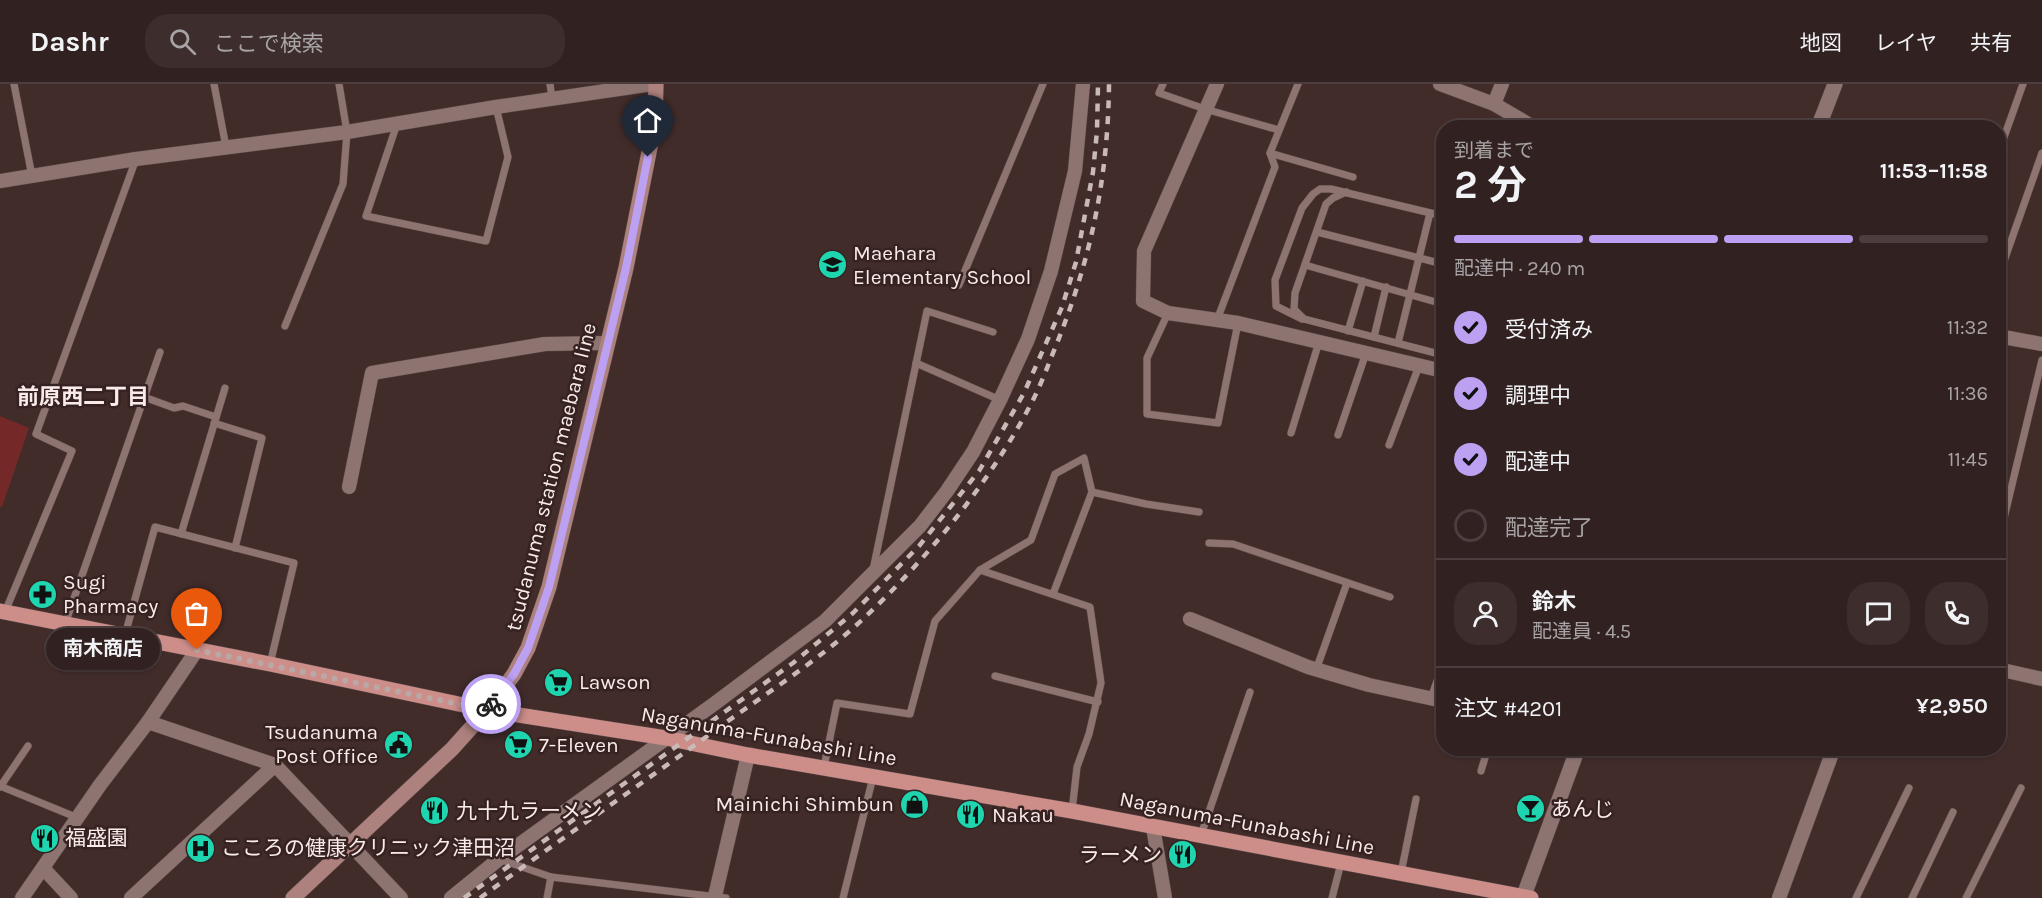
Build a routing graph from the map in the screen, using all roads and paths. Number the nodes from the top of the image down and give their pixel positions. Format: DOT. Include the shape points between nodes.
graph roads {
  1 [pos="14,84"];
  2 [pos="214,84"];
  3 [pos="339,84"];
  4 [pos="655,84"];
  5 [pos="1043,84"];
  6 [pos="1083,84"];
  7 [pos="1163,84"];
  8 [pos="1217,84"];
  9 [pos="1298,84"];
  10 [pos="1440,84"];
  11 [pos="1502,84"];
  12 [pos="1835,84"];
  13 [pos="2023,84"];
  14 [pos="551,91"];
  15 [pos="1494,104"];
  16 [pos="496,107"];
  17 [pos="1205,109"];
  18 [pos="1522,120"];
  19 [pos="1821,120"];
  20 [pos="398,123"];
  21 [pos="1279,130"];
  22 [pos="347,132"];
  23 [pos="2006,132"];
  24 [pos="226,147"];
  25 [pos="1270,153"];
  26 [pos="2042,153"];
  27 [pos="136,159"];
  28 [pos="32,176"];
  29 [pos="1353,177"];
  30 [pos="0,181"];
  31 [pos="1346,192"];
  32 [pos="1430,213"];
  33 [pos="1436,214"];
  34 [pos="1317,232"];
  35 [pos="2006,255"];
  36 [pos="1419,258"];
  37 [pos="1436,262"];
  38 [pos="1305,265"];
  39 [pos="1363,281"];
  40 [pos="959,285"];
  41 [pos="1386,287"];
  42 [pos="1409,294"];
  43 [pos="1436,302"];
  44 [pos="1168,313"];
  45 [pos="1304,319"];
  46 [pos="1217,320"];
  47 [pos="1238,323"];
  48 [pos="285,326"];
  49 [pos="1348,331"];
  50 [pos="993,332"];
  51 [pos="1374,337"];
  52 [pos="2006,337"];
  53 [pos="1319,342"];
  54 [pos="607,343"];
  55 [pos="1398,343"];
  56 [pos="2042,344"];
  57 [pos="160,352"];
  58 [pos="1366,353"];
  59 [pos="1436,353"];
  60 [pos="2042,360"];
  61 [pos="916,363"];
  62 [pos="1419,366"];
  63 [pos="1436,370"];
  64 [pos="225,388"];
  65 [pos="144,397"];
  66 [pos="1000,400"];
  67 [pos="215,420"];
  68 [pos="1291,433"];
  69 [pos="1338,435"];
  70 [pos="1389,445"];
  71 [pos="349,487"];
  72 [pos="1092,492"];
  73 [pos="2006,510"];
  74 [pos="1199,512"];
  75 [pos="181,534"];
  76 [pos="1209,543"];
  77 [pos="235,548"];
  78 [pos="980,570"];
  79 [pos="873,574"];
  80 [pos="1347,583"];
  81 [pos="1053,594"];
  82 [pos="1390,597"];
  83 [pos="2,612"];
  84 [pos="1190,619"];
  85 [pos="65,624"];
  86 [pos="125,635"];
  87 [pos="197,650"];
  88 [pos="270,664"];
  89 [pos="1316,670"];
  90 [pos="2006,671"];
  91 [pos="995,676"];
  92 [pos="2042,679"];
  93 [pos="1250,692"];
  94 [pos="1436,700"];
  95 [pos="1098,702"];
  96 [pos="487,710"];
  97 [pos="148,722"];
  98 [pos="666,738"];
  99 [pos="28,746"];
  100 [pos="748,755"];
  101 [pos="1486,756"];
  102 [pos="1575,756"];
  103 [pos="1831,756"];
  104 [pos="275,765"];
  105 [pos="824,768"];
  106 [pos="1481,771"];
  107 [pos="873,777"];
  108 [pos="0,786"];
  109 [pos="1909,788"];
  110 [pos="2021,788"];
  111 [pos="1416,799"];
  112 [pos="1072,811"];
  113 [pos="1953,812"];
  114 [pos="78,818"];
  115 [pos="1153,827"];
  116 [pos="1201,835"];
  117 [pos="350,846"];
  118 [pos="499,859"];
  119 [pos="1341,862"];
  120 [pos="43,868"];
  121 [pos="1401,873"];
  122 [pos="550,877"];
  123 [pos="720,897"];
  124 [pos="22,898"];
  125 [pos="71,898"];
  126 [pos="131,898"];
  127 [pos="293,898"];
  128 [pos="401,898"];
  129 [pos="451,898"];
  130 [pos="546,898"];
  131 [pos="843,898"];
  132 [pos="1165,898"];
  133 [pos="1332,898"];
  134 [pos="1526,898"];
  135 [pos="1779,898"];
  136 [pos="1856,898"];
  137 [pos="1912,898"];
  138 [pos="1966,898"];
  1 -- 28 [label="lane"];
  2 -- 24 [label="lane"];
  3 -- 22 [label="lane"];
  4 -- 14 [label="street"];
  4 -- 54 [label="main road, tsudanuma station maebara line" via="655,122"];
  5 -- 40 [label="lane"];
  6 -- 66 [label="street" via="1075,171 1052,271 1028,339"];
  7 -- 17 [label="lane" via="1159,93"];
  8 -- 17 [label="street"];
  9 -- 21 [label="lane"];
  10 -- 15 [label="street"];
  11 -- 15 [label="street"];
  12 -- 19 [label="street"];
  13 -- 23 [label="lane"];
  14 -- 16 [label="street"];
  15 -- 18 [label="street"];
  16 -- 20 [label="street"];
  16 -- 20 [label="lane" via="508,157 486,241 366,216"];
  17 -- 21 [label="lane"];
  17 -- 44 [label="street" via="1144,252 1143,301"];
  20 -- 22 [label="street"];
  21 -- 25 [label="lane"];
  22 -- 24 [label="street"];
  22 -- 48 [label="lane" via="343,184"];
  24 -- 27 [label="street"];
  25 -- 29 [label="lane"];
  25 -- 46 [label="lane" via="1275,167"];
  26 -- 35 [label="lane"];
  27 -- 28 [label="street"];
  27 -- 83 [label="lane" via="36,434 72,451"];
  28 -- 30 [label="street"];
  31 -- 32 [label="lane"];
  31 -- 34 [label="lane" via="1326,204"];
  31 -- 45 [label="lane" via="1320,189 1312,194 1302,208 1275,280 1276,306"];
  32 -- 33 [label="lane"];
  32 -- 36 [label="lane"];
  34 -- 36 [label="lane"];
  34 -- 38 [label="lane"];
  36 -- 37 [label="lane"];
  36 -- 42 [label="lane"];
  38 -- 39 [label="lane"];
  38 -- 45 [label="lane" via="1294,309"];
  39 -- 41 [label="lane"];
  39 -- 49 [label="lane"];
  41 -- 42 [label="lane"];
  41 -- 51 [label="lane"];
  42 -- 43 [label="lane"];
  42 -- 55 [label="lane"];
  44 -- 46 [label="street"];
  44 -- 47 [label="lane" via="1147,358 1147,414 1218,423"];
  45 -- 49 [label="lane"];
  46 -- 47 [label="street"];
  47 -- 53 [label="street"];
  49 -- 51 [label="lane"];
  50 -- 61 [label="lane" via="927,311"];
  51 -- 55 [label="lane"];
  52 -- 56 [label="street"];
  53 -- 58 [label="street"];
  53 -- 68 [label="lane"];
  54 -- 71 [label="street" via="545,344 372,373"];
  54 -- 96 [label="main road, tsudanuma station maebara line" via="539,618 514,674"];
  55 -- 59 [label="lane"];
  57 -- 65 [label="lane"];
  58 -- 62 [label="street"];
  58 -- 69 [label="lane"];
  60 -- 73 [label="lane"];
  61 -- 66 [label="lane"];
  61 -- 79 [label="lane"];
  62 -- 63 [label="street"];
  62 -- 70 [label="lane"];
  64 -- 67 [label="lane"];
  65 -- 67 [label="lane" via="174,408 183,406"];
  65 -- 85 [label="lane"];
  66 -- 79 [label="street" via="947,491 920,526"];
  67 -- 75 [label="lane"];
  67 -- 77 [label="lane" via="262,438"];
  72 -- 74 [label="lane"];
  72 -- 78 [label="lane" via="1084,458 1054,474 1031,540"];
  72 -- 81 [label="lane"];
  75 -- 77 [label="lane"];
  75 -- 86 [label="lane" via="155,527"];
  76 -- 80 [label="lane" via="1233,544"];
  77 -- 88 [label="lane" via="294,563"];
  78 -- 81 [label="lane"];
  78 -- 105 [label="lane" via="935,621 909,714 837,703"];
  79 -- 98 [label="street" via="825,621"];
  80 -- 82 [label="lane"];
  80 -- 89 [label="lane"];
  81 -- 95 [label="lane" via="1090,606 1101,683"];
  83 -- 85 [label="main road, Naganuma-Funabashi Line"];
  84 -- 89 [label="street"];
  85 -- 86 [label="main road, Naganuma-Funabashi Line"];
  86 -- 87 [label="main road, Naganuma-Funabashi Line"];
  87 -- 88 [label="main road, Naganuma-Funabashi Line"];
  87 -- 97 [label="street"];
  88 -- 96 [label="main road, Naganuma-Funabashi Line"];
  89 -- 94 [label="street"];
  90 -- 92 [label="street"];
  91 -- 95 [label="lane"];
  93 -- 116 [label="lane"];
  95 -- 112 [label="lane" via="1077,767"];
  96 -- 98 [label="main road, Naganuma-Funabashi Line"];
  96 -- 117 [label="main road, tsudanuma station maebara line" via="452,749"];
  97 -- 104 [label="street"];
  97 -- 114 [label="street"];
  98 -- 100 [label="main road, Naganuma-Funabashi Line"];
  98 -- 118 [label="street"];
  99 -- 108 [label="lane"];
  100 -- 105 [label="main road, Naganuma-Funabashi Line"];
  100 -- 123 [label="street"];
  101 -- 106 [label="lane"];
  102 -- 134 [label="street"];
  103 -- 135 [label="street"];
  104 -- 117 [label="street"];
  104 -- 126 [label="street"];
  105 -- 107 [label="main road, Naganuma-Funabashi Line"];
  107 -- 112 [label="main road, Naganuma-Funabashi Line"];
  107 -- 131 [label="lane"];
  108 -- 114 [label="lane"];
  109 -- 136 [label="lane"];
  110 -- 138 [label="lane"];
  111 -- 121 [label="lane"];
  112 -- 115 [label="main road, Naganuma-Funabashi Line"];
  113 -- 137 [label="lane"];
  114 -- 120 [label="street"];
  115 -- 116 [label="main road, Naganuma-Funabashi Line"];
  115 -- 132 [label="street"];
  116 -- 119 [label="main road, Naganuma-Funabashi Line"];
  117 -- 127 [label="main road, tsudanuma station maebara line"];
  117 -- 128 [label="street"];
  118 -- 122 [label="lane"];
  118 -- 129 [label="street"];
  119 -- 121 [label="main road, Naganuma-Funabashi Line"];
  119 -- 133 [label="lane"];
  120 -- 124 [label="street"];
  120 -- 125 [label="street"];
  121 -- 134 [label="main road, Naganuma-Funabashi Line"];
  122 -- 123 [label="lane"];
  122 -- 130 [label="lane"];
}
